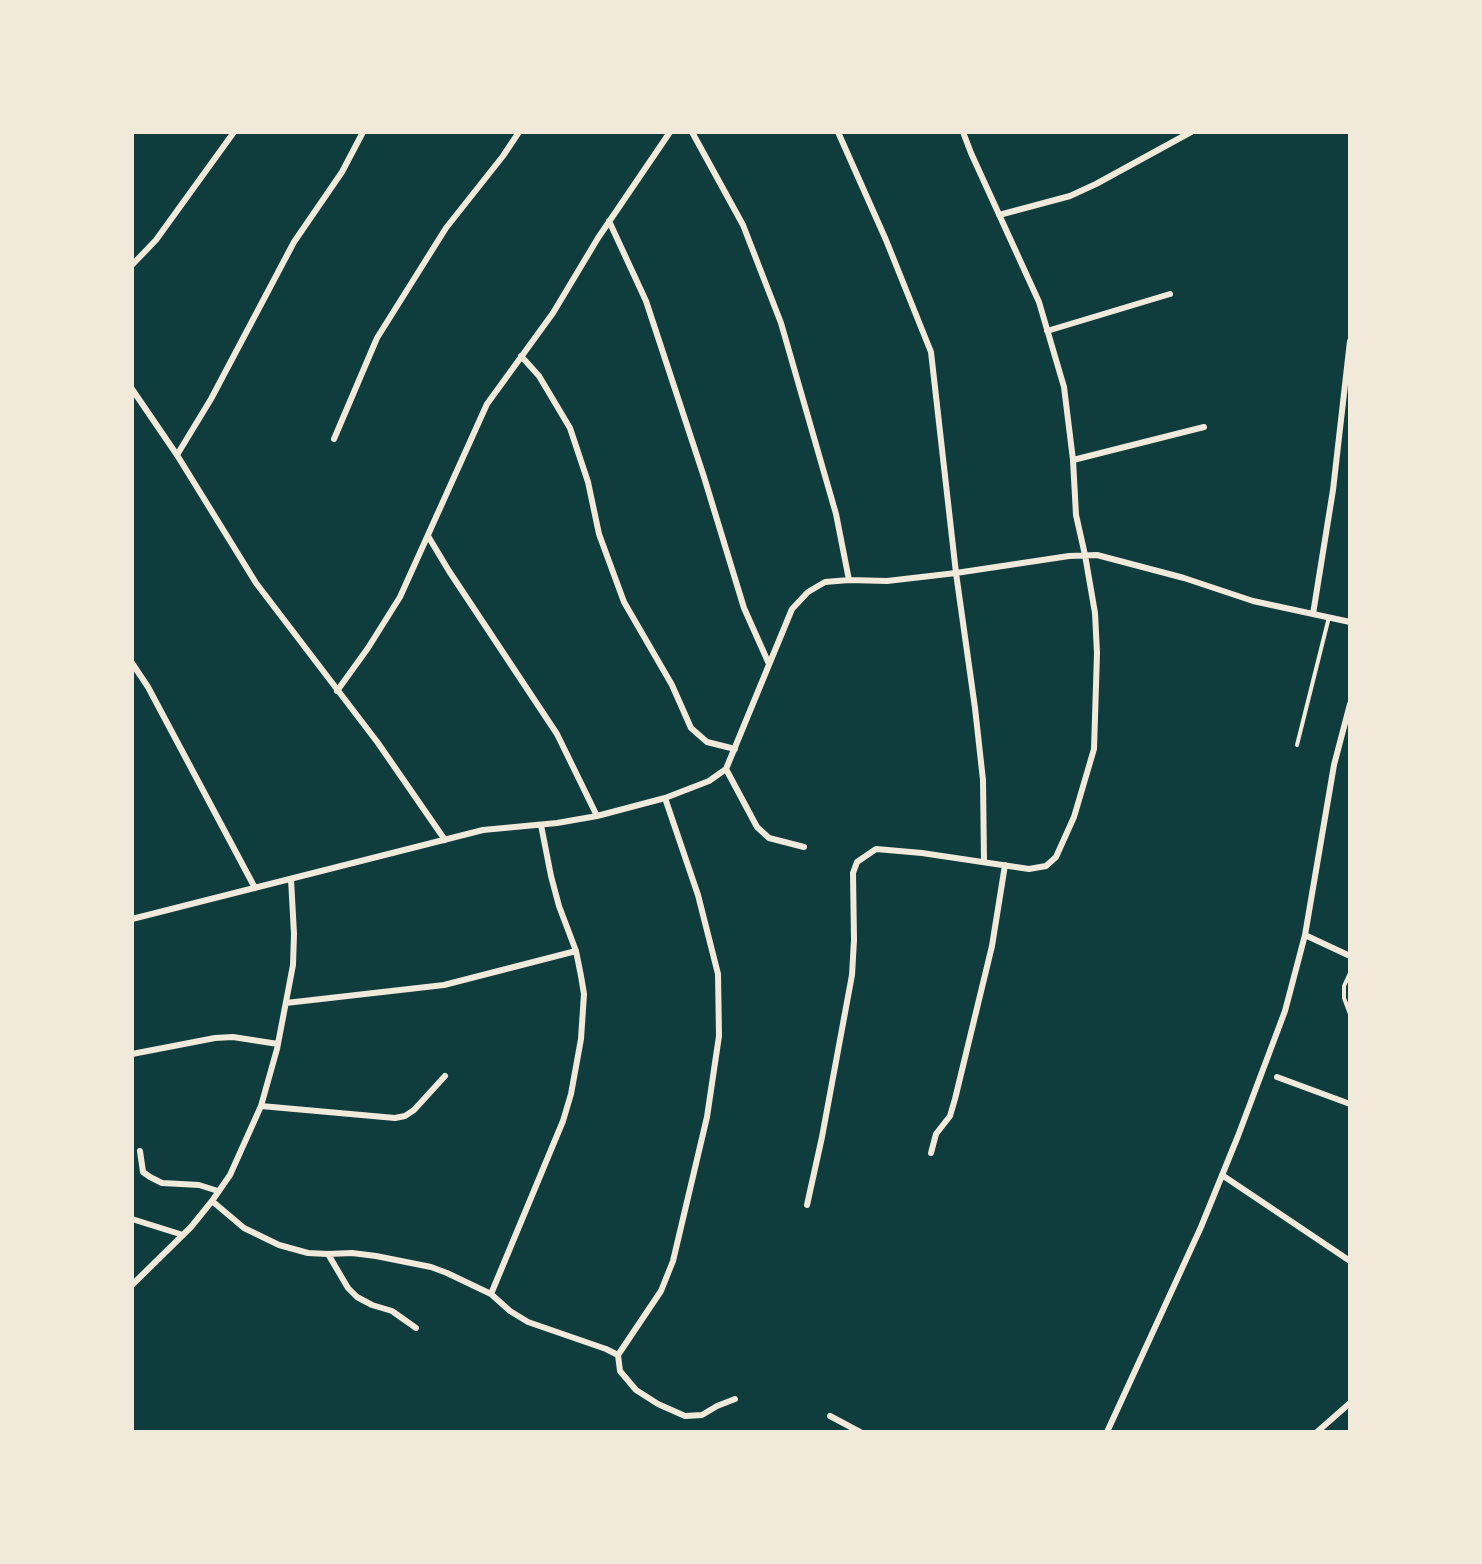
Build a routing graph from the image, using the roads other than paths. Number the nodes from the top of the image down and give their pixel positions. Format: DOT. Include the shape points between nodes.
graph roads {
  1 [pos="234,132"];
  2 [pos="363,132"];
  3 [pos="519,132"];
  4 [pos="670,132"];
  5 [pos="692,132"];
  6 [pos="963,132"];
  7 [pos="1191,132"];
  8 [pos="840,133"];
  9 [pos="999,215"];
  10 [pos="609,221"];
  11 [pos="132,265"];
  12 [pos="1170,294"];
  13 [pos="1047,331"];
  14 [pos="1350,341"];
  15 [pos="521,356"];
  16 [pos="132,388"];
  17 [pos="1204,427"];
  18 [pos="334,440"];
  19 [pos="177,455"];
  20 [pos="1073,460"];
  21 [pos="428,536"];
  22 [pos="1085,555"];
  23 [pos="956,573"];
  24 [pos="849,580"];
  25 [pos="1313,614"];
  26 [pos="1329,617"];
  27 [pos="1350,622"];
  28 [pos="132,663"];
  29 [pos="769,664"];
  30 [pos="336,691"];
  31 [pos="1350,704"];
  32 [pos="1297,745"];
  33 [pos="735,749"];
  34 [pos="726,770"];
  35 [pos="665,798"];
  36 [pos="597,816"];
  37 [pos="541,825"];
  38 [pos="445,840"];
  39 [pos="804,847"];
  40 [pos="984,861"];
  41 [pos="1005,866"];
  42 [pos="291,879"];
  43 [pos="255,888"];
  44 [pos="132,918"];
  45 [pos="1305,935"];
  46 [pos="576,951"];
  47 [pos="1350,956"];
  48 [pos="1350,973"];
  49 [pos="286,1003"];
  50 [pos="1350,1014"];
  51 [pos="278,1044"];
  52 [pos="132,1054"];
  53 [pos="445,1076"];
  54 [pos="1277,1077"];
  55 [pos="1350,1104"];
  56 [pos="261,1106"];
  57 [pos="140,1150"];
  58 [pos="931,1153"];
  59 [pos="1222,1175"];
  60 [pos="218,1191"];
  61 [pos="212,1201"];
  62 [pos="807,1205"];
  63 [pos="132,1219"];
  64 [pos="183,1235"];
  65 [pos="328,1254"];
  66 [pos="1350,1261"];
  67 [pos="132,1285"];
  68 [pos="490,1294"];
  69 [pos="416,1328"];
  70 [pos="618,1355"];
  71 [pos="735,1399"];
  72 [pos="1350,1403"];
  73 [pos="830,1416"];
  74 [pos="860,1432"];
  75 [pos="1107,1432"];
  76 [pos="1317,1432"];
  1 -- 11 [label="street" via="156,240"];
  2 -- 19 [label="street" via="342,172 294,242 212,399"];
  3 -- 18 [label="street" via="447,228 377,338"];
  4 -- 10 [label="street"];
  5 -- 24 [label="street" via="743,225 781,323 836,514"];
  6 -- 9 [label="street"];
  7 -- 9 [label="street" via="1070,196"];
  8 -- 23 [label="street" via="931,352"];
  9 -- 13 [label="street" via="1039,302"];
  10 -- 15 [label="street" via="553,313"];
  10 -- 29 [label="street" via="646,300 744,608"];
  12 -- 13 [label="street"];
  13 -- 20 [label="street" via="1064,387"];
  14 -- 25 [label="street" via="1333,490"];
  15 -- 21 [label="street" via="487,404"];
  15 -- 33 [label="street" via="539,376 570,428 588,482 599,534 624,602 672,685 691,728 707,742"];
  16 -- 19 [label="street"];
  17 -- 20 [label="street"];
  19 -- 30 [label="street" via="256,583"];
  20 -- 22 [label="street" via="1076,516"];
  21 -- 30 [label="street" via="385,623"];
  21 -- 36 [label="street" via="557,734"];
  22 -- 23 [label="street"];
  22 -- 25 [label="street" via="1137,564 1253,601"];
  22 -- 41 [label="street" via="1097,653 1094,749 1074,817 1056,858 1038,868"];
  23 -- 24 [label="street" via="887,581"];
  23 -- 40 [label="street" via="982,770"];
  24 -- 29 [label="street" via="825,582 802,596 792,609"];
  25 -- 26 [label="street"];
  26 -- 27 [label="street"];
  26 -- 32 [label="lane"];
  28 -- 43 [label="street"];
  29 -- 33 [label="street"];
  30 -- 38 [label="street" via="378,743"];
  31 -- 45 [label="street" via="1334,765"];
  33 -- 34 [label="street"];
  34 -- 35 [label="street"];
  34 -- 39 [label="street" via="757,827 769,838"];
  35 -- 36 [label="street"];
  35 -- 70 [label="street" via="711,945 720,989 719,1036 707,1117 673,1261 661,1291"];
  36 -- 37 [label="street"];
  37 -- 38 [label="street" via="491,829"];
  37 -- 46 [label="street" via="559,906"];
  38 -- 42 [label="street"];
  40 -- 41 [label="street"];
  40 -- 62 [label="street" via="876,849 857,862 853,873 852,975"];
  41 -- 58 [label="street" via="992,946 955,1099 950,1116 936,1134"];
  42 -- 43 [label="street"];
  42 -- 49 [label="street" via="293,965"];
  43 -- 44 [label="street"];
  45 -- 47 [label="street"];
  45 -- 59 [label="street" via="1285,1011"];
  46 -- 49 [label="street" via="444,985"];
  46 -- 68 [label="street" via="584,1015 571,1094 548,1159"];
  48 -- 50 [label="lane" via="1344,998"];
  49 -- 51 [label="street"];
  51 -- 52 [label="street" via="214,1038"];
  51 -- 56 [label="street"];
  53 -- 56 [label="street" via="414,1110 395,1118"];
  54 -- 55 [label="street"];
  56 -- 60 [label="street" via="230,1175"];
  57 -- 60 [label="street" via="143,1172 150,1177 162,1183 200,1185"];
  59 -- 66 [label="street"];
  59 -- 75 [label="street"];
  60 -- 61 [label="street"];
  61 -- 64 [label="street"];
  61 -- 65 [label="street" via="244,1228 279,1245"];
  63 -- 64 [label="street"];
  64 -- 67 [label="street"];
  65 -- 68 [label="street" via="376,1256 431,1267"];
  65 -- 69 [label="street" via="357,1297 392,1311"];
  68 -- 70 [label="street" via="528,1322"];
  70 -- 71 [label="street" via="620,1371 636,1390 685,1416 702,1416"];
  72 -- 76 [label="street"];
  73 -- 74 [label="street"];
}
